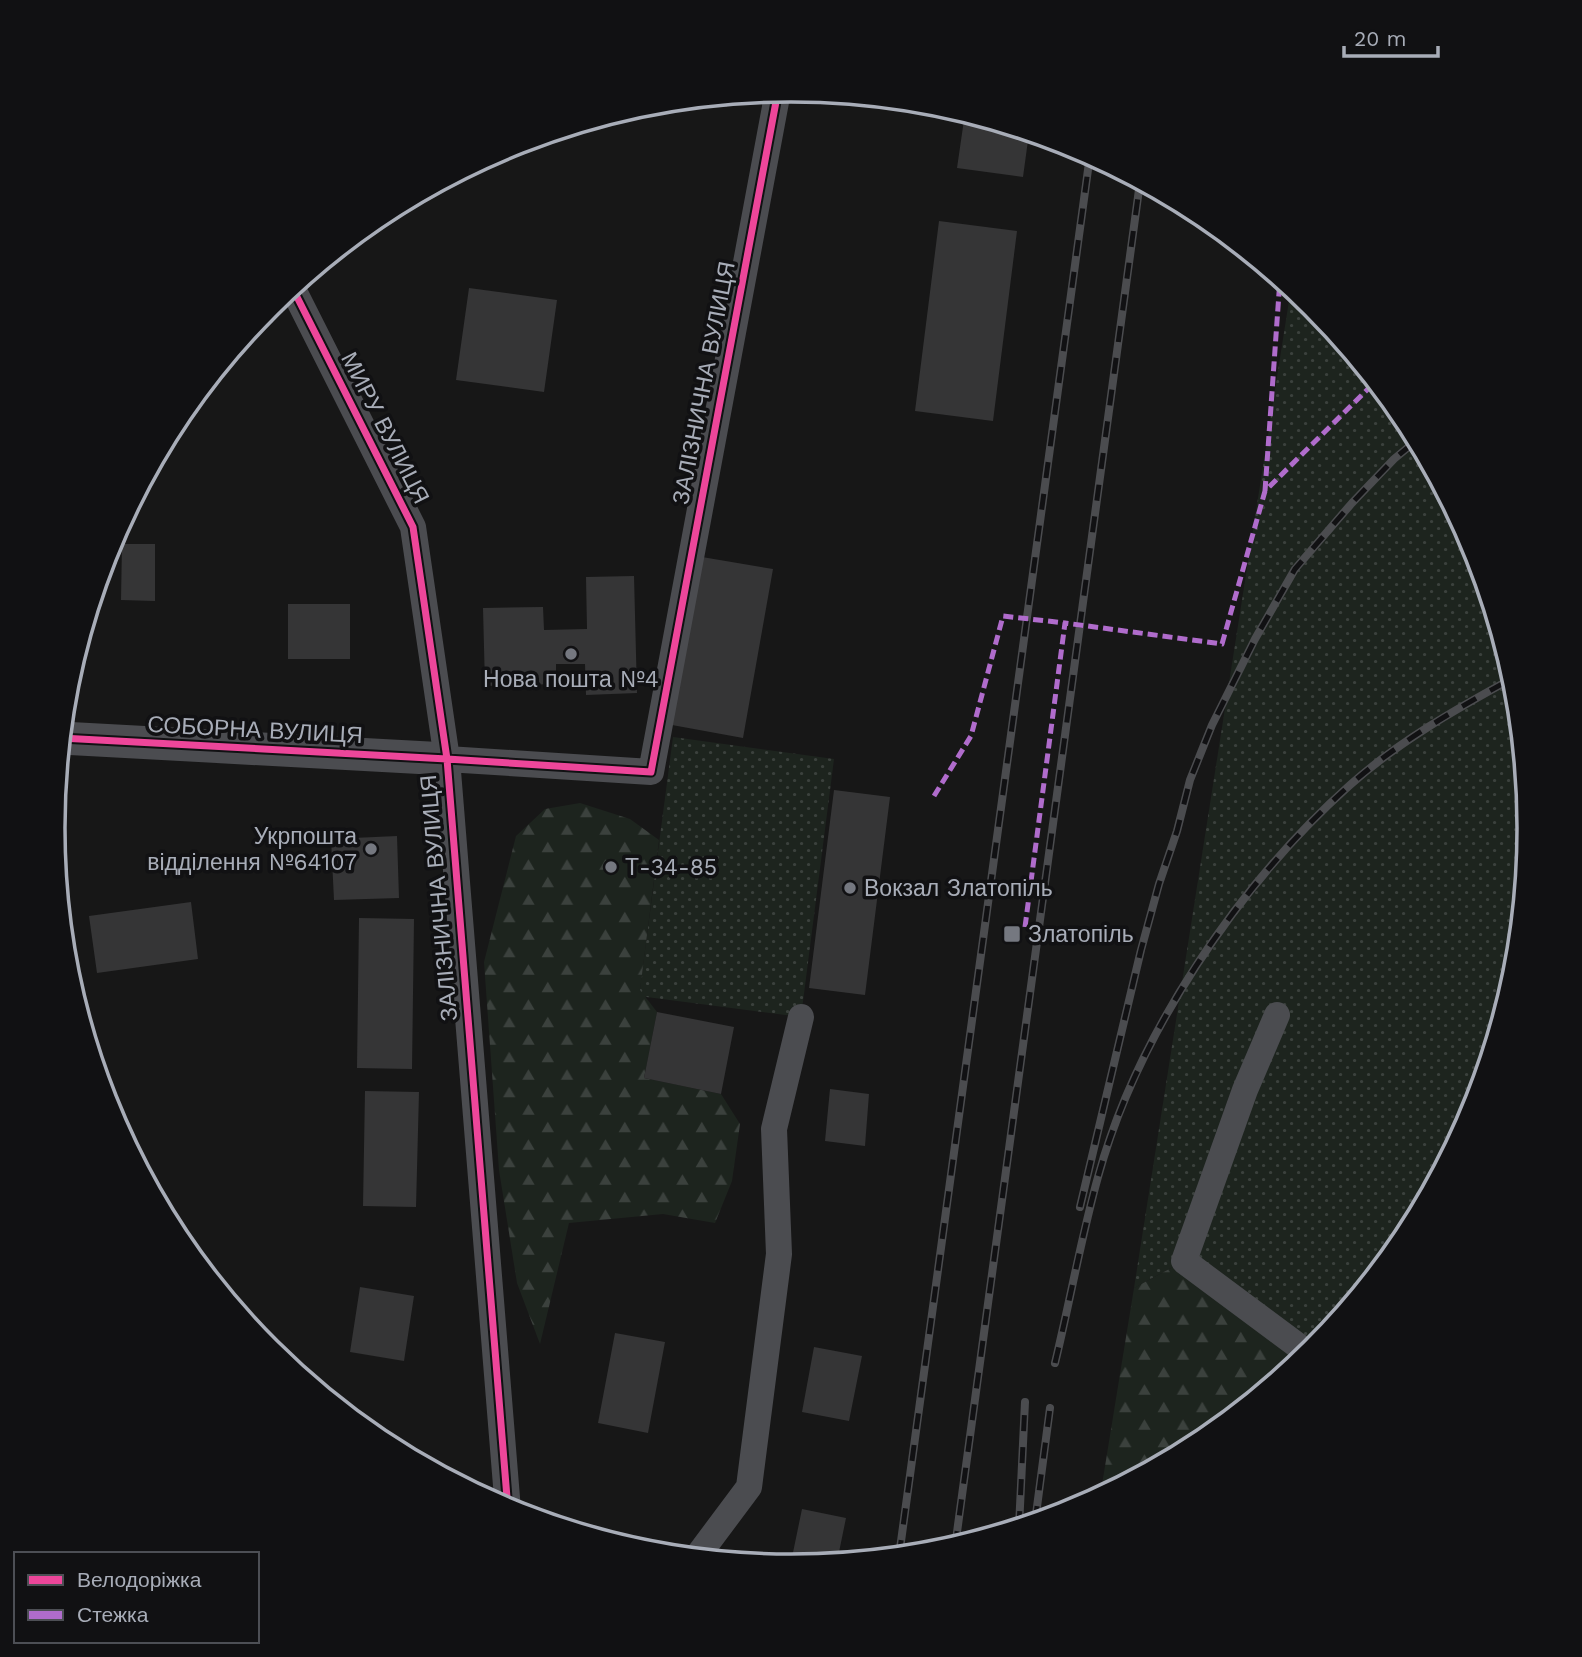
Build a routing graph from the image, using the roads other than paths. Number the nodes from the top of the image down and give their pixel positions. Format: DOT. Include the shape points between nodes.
graph roads {
  1 [pos="776,103"];
  2 [pos="297,296"];
  3 [pos="71,739"];
  4 [pos="447,759"];
  5 [pos="1277,1015"];
  6 [pos="801,1017"];
  7 [pos="1300,1347"];
  8 [pos="507,1496"];
  9 [pos="702,1550"];
  1 -- 4 [label="street, ЗАЛІЗНИЧНА ВУЛИЦЯ" via="651,772"];
  2 -- 4 [label="street, МИРУ ВУЛИЦЯ" via="413,527"];
  3 -- 4 [label="street, СОБОРНА ВУЛИЦЯ"];
  4 -- 8 [label="street, ЗАЛІЗНИЧНА ВУЛИЦЯ"];
  5 -- 7 [label="street" via="1184,1261"];
  6 -- 9 [label="street" via="774,1129 779,1254 749,1487"];
}
